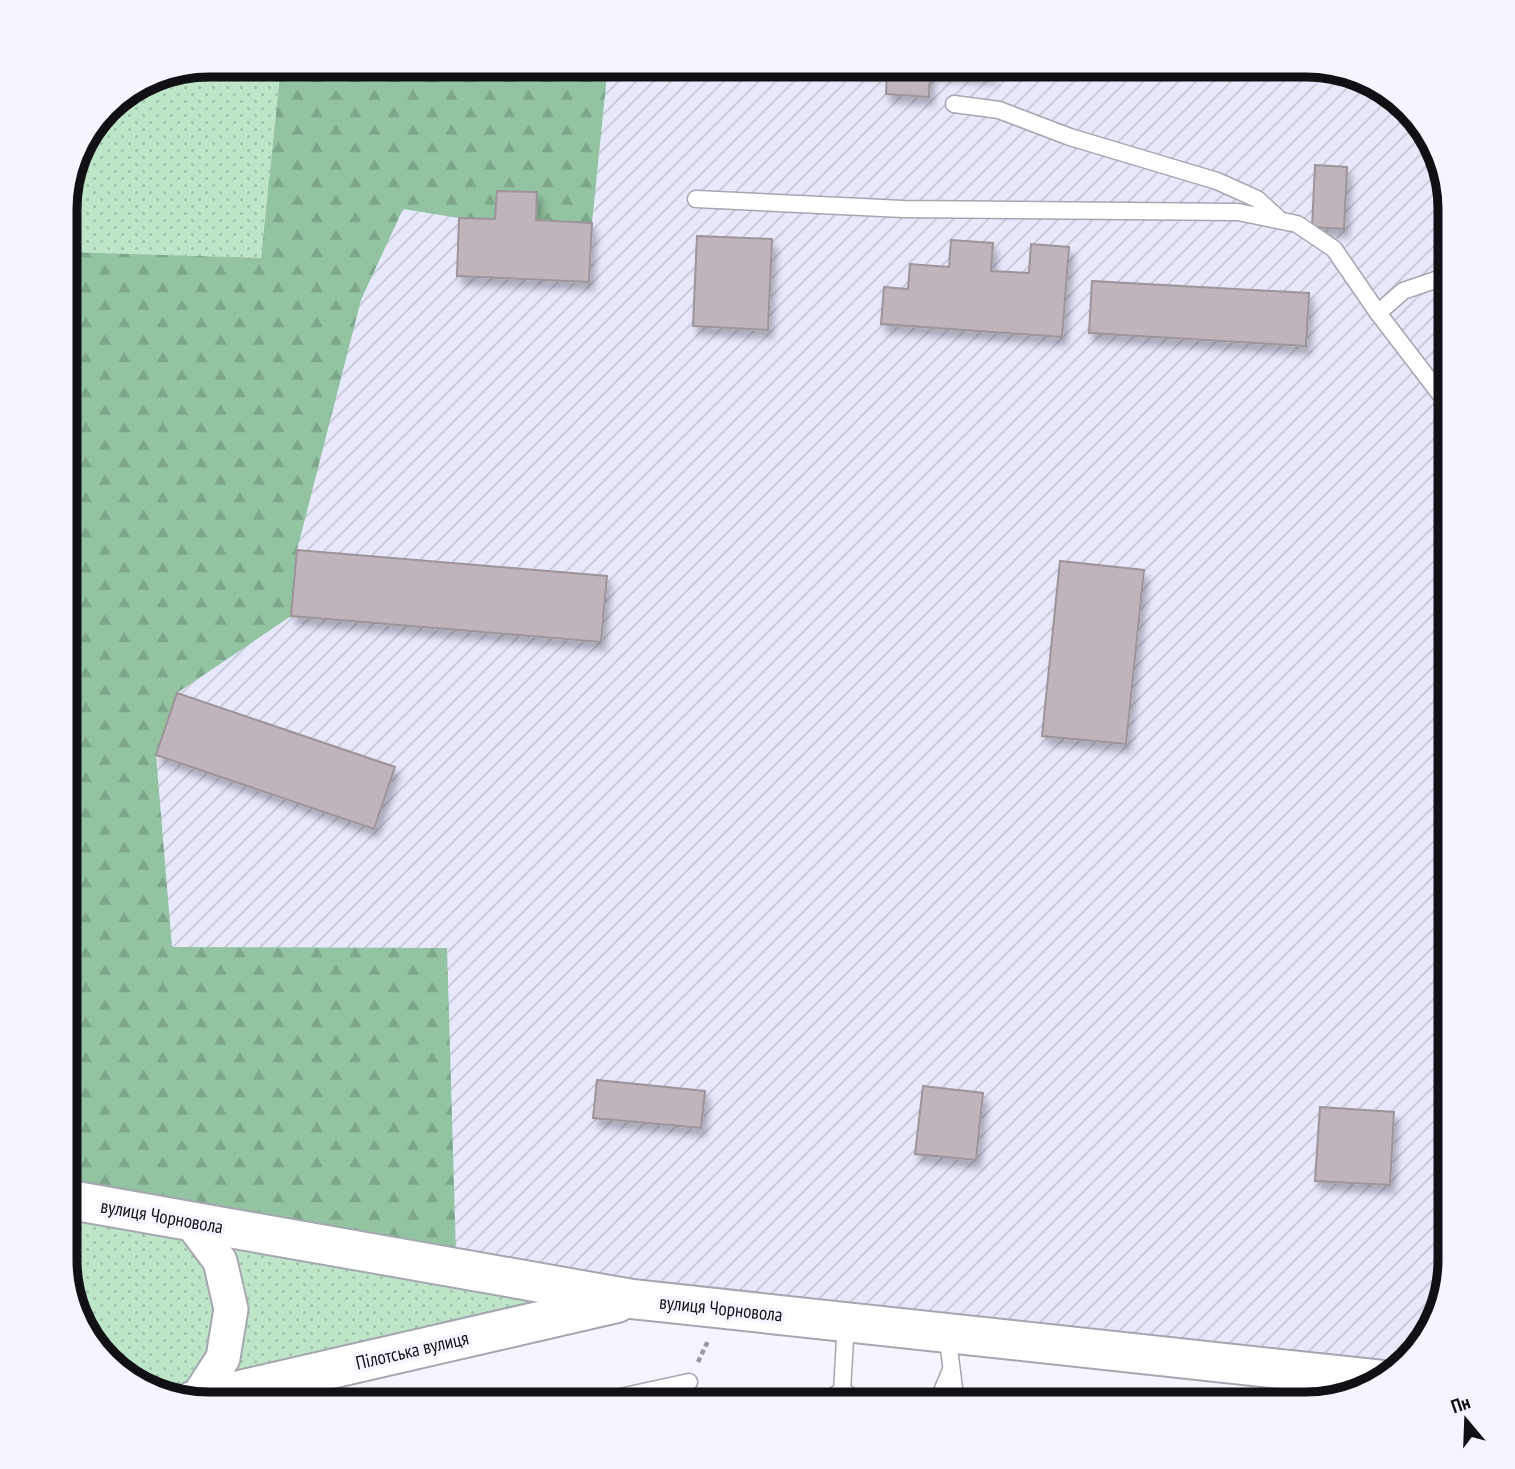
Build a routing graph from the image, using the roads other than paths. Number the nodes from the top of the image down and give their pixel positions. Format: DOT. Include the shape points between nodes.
graph roads {
  1 [pos="954,104"];
  2 [pos="696,199"];
  3 [pos="1282,221"];
  4 [pos="1438,279"];
  5 [pos="1378,313"];
  6 [pos="1438,391"];
  7 [pos="77,1201"];
  8 [pos="190,1221"];
  9 [pos="632,1299"];
  10 [pos="846,1322"];
  11 [pos="947,1333"];
  12 [pos="951,1370"];
  13 [pos="1364,1378"];
  14 [pos="689,1382"];
  15 [pos="200,1392"];
  16 [pos="233,1392"];
  17 [pos="643,1392"];
  18 [pos="840,1392"];
  19 [pos="942,1392"];
  20 [pos="954,1392"];
  1 -- 3 [label="lane" via="999,110 1070,137 1217,181 1257,199"];
  2 -- 3 [label="lane" via="903,209 1238,212"];
  3 -- 5 [label="lane" via="1297,224 1334,248"];
  4 -- 5 [label="lane" via="1403,291"];
  5 -- 6 [label="lane"];
  7 -- 8 [label="street, вулиця Чорновола"];
  8 -- 9 [label="street, вулиця Чорновола"];
  8 -- 15 [label="street" via="219,1261 231,1309 223,1358"];
  9 -- 10 [label="street, вулиця Чорновола"];
  9 -- 16 [label="street, Пілотська вулиця"];
  10 -- 11 [label="street, вулиця Чорновола"];
  10 -- 18 [label="lane"];
  11 -- 12 [label="lane"];
  11 -- 13 [label="street, вулиця Чорновола"];
  12 -- 19 [label="lane"];
  12 -- 20 [label="lane"];
  14 -- 17 [label="lane"];
}
